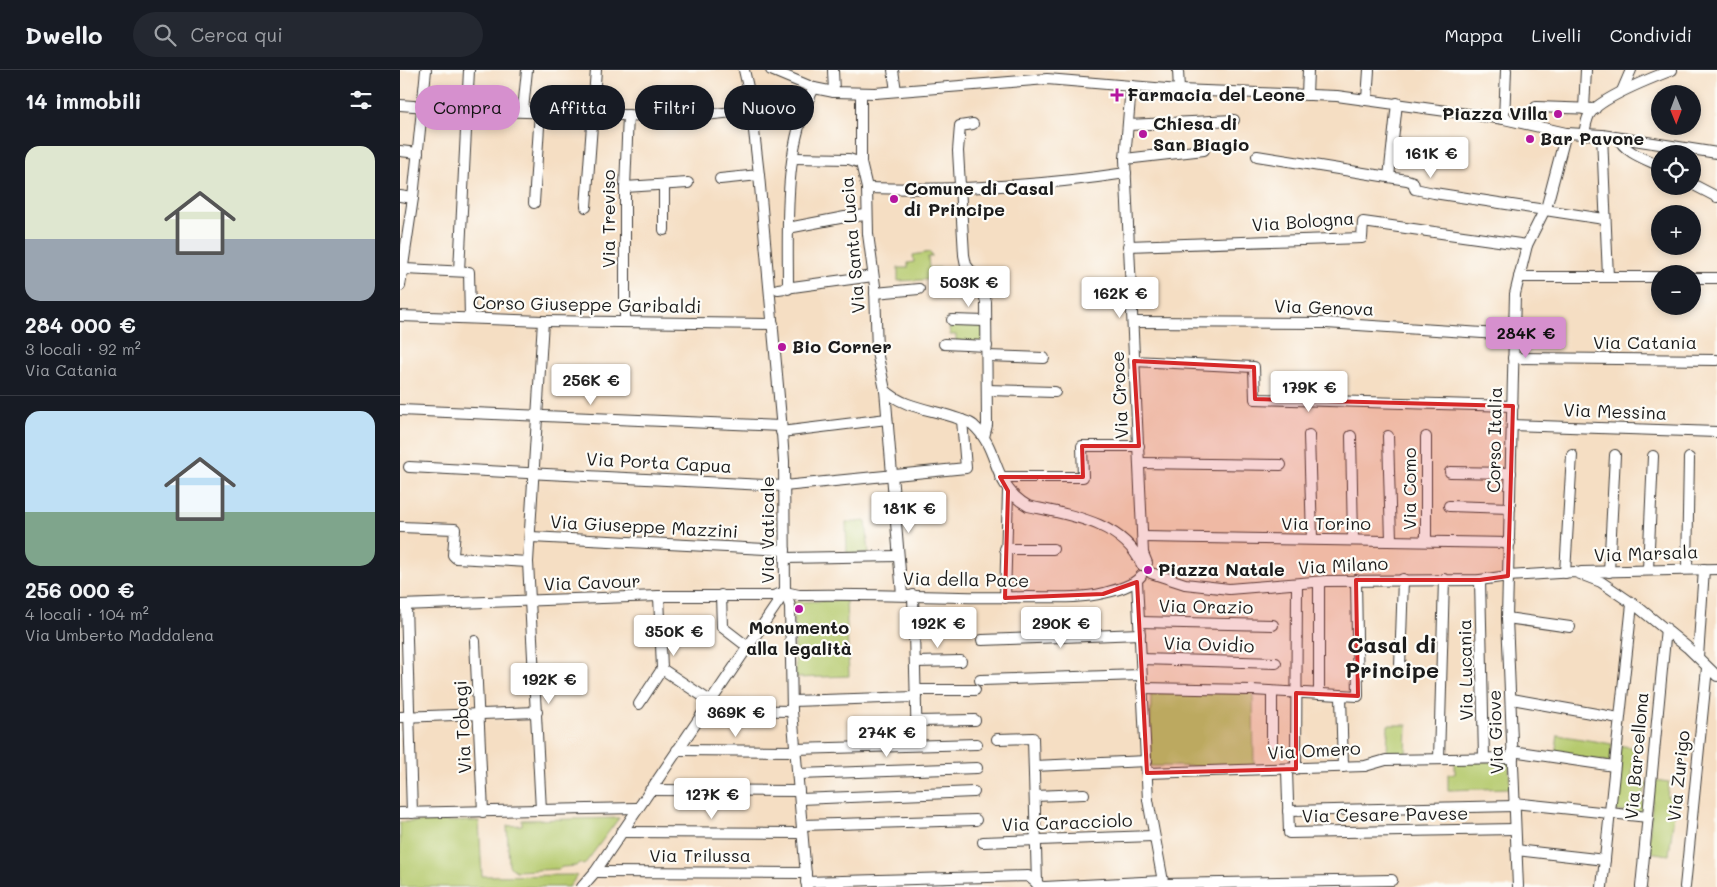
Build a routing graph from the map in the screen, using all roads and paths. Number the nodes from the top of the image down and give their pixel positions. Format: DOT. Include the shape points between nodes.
graph roads {
  1 [pos="426,70"];
  2 [pos="469,70"];
  3 [pos="527,70"];
  4 [pos="596,70"];
  5 [pos="744,70"];
  6 [pos="754,70"];
  7 [pos="771,70"];
  8 [pos="833,70"];
  9 [pos="893,70"];
  10 [pos="1178,70"];
  11 [pos="1308,70"];
  12 [pos="1369,70"];
  13 [pos="1506,70"];
  14 [pos="1586,70"];
  15 [pos="1631,70"];
  16 [pos="1672,70"];
  17 [pos="1054,75"];
  18 [pos="425,85"];
  19 [pos="468,85"];
  20 [pos="595,85"];
  21 [pos="747,85"];
  22 [pos="751,85"];
  23 [pos="807,85"];
  24 [pos="1131,86"];
  25 [pos="814,88"];
  26 [pos="1179,90"];
  27 [pos="896,91"];
  28 [pos="1622,91"];
  29 [pos="834,92"];
  30 [pos="861,94"];
  31 [pos="1307,94"];
  32 [pos="1367,99"];
  33 [pos="1397,103"];
  34 [pos="400,105"];
  35 [pos="415,106"];
  36 [pos="1536,107"];
  37 [pos="1584,109"];
  38 [pos="1595,109"];
  39 [pos="523,110"];
  40 [pos="530,110"];
  41 [pos="724,113"];
  42 [pos="625,115"];
  43 [pos="628,115"];
  44 [pos="1504,119"];
  45 [pos="1234,120"];
  46 [pos="973,124"];
  47 [pos="1128,125"];
  48 [pos="420,130"];
  49 [pos="465,130"];
  50 [pos="539,130"];
  51 [pos="592,130"];
  52 [pos="754,130"];
  53 [pos="798,130"];
  54 [pos="1566,133"];
  55 [pos="1584,134"];
  56 [pos="1602,135"];
  57 [pos="1620,138"];
  58 [pos="1204,150"];
  59 [pos="400,151"];
  60 [pos="418,152"];
  61 [pos="1717,153"];
  62 [pos="1257,156"];
  63 [pos="794,158"];
  64 [pos="1125,159"];
  65 [pos="1651,161"];
  66 [pos="861,163"];
  67 [pos="1126,173"];
  68 [pos="759,175"];
  69 [pos="1389,177"];
  70 [pos="720,179"];
  71 [pos="688,183"];
  72 [pos="664,185"];
  73 [pos="625,187"];
  74 [pos="867,188"];
  75 [pos="1701,189"];
  76 [pos="960,190"];
  77 [pos="400,196"];
  78 [pos="1717,197"];
  79 [pos="413,198"];
  80 [pos="534,203"];
  81 [pos="586,207"];
  82 [pos="1545,209"];
  83 [pos="867,214"];
  84 [pos="1604,219"];
  85 [pos="788,228"];
  86 [pos="664,230"];
  87 [pos="1527,245"];
  88 [pos="1128,246"];
  89 [pos="404,269"];
  90 [pos="459,271"];
  91 [pos="873,276"];
  92 [pos="1519,277"];
  93 [pos="1608,277"];
  94 [pos="1651,277"];
  95 [pos="1701,278"];
  96 [pos="1717,278"];
  97 [pos="401,286"];
  98 [pos="919,289"];
  99 [pos="876,293"];
  100 [pos="400,316"];
  101 [pos="470,318"];
  102 [pos="952,320"];
  103 [pos="543,321"];
  104 [pos="986,321"];
  105 [pos="625,322"];
  106 [pos="1133,322"];
  107 [pos="773,324"];
  108 [pos="1514,335"];
  109 [pos="944,344"];
  110 [pos="987,351"];
  111 [pos="1044,358"];
  112 [pos="1513,358"];
  113 [pos="1717,360"];
  114 [pos="1134,361"];
  115 [pos="885,390"];
  116 [pos="987,390"];
  117 [pos="1056,392"];
  118 [pos="1512,406"];
  119 [pos="400,410"];
  120 [pos="537,416"];
  121 [pos="887,419"];
  122 [pos="962,420"];
  123 [pos="1512,425"];
  124 [pos="781,429"];
  125 [pos="1717,432"];
  126 [pos="1309,435"];
  127 [pos="1351,436"];
  128 [pos="1388,436"];
  129 [pos="984,437"];
  130 [pos="1426,437"];
  131 [pos="1138,446"];
  132 [pos="1572,455"];
  133 [pos="1615,455"];
  134 [pos="1653,456"];
  135 [pos="1689,458"];
  136 [pos="1140,463"];
  137 [pos="1281,466"];
  138 [pos="409,467"];
  139 [pos="1450,472"];
  140 [pos="1511,473"];
  141 [pos="534,474"];
  142 [pos="891,476"];
  143 [pos="1000,478"];
  144 [pos="784,486"];
  145 [pos="1008,491"];
  146 [pos="1449,506"];
  147 [pos="1510,508"];
  148 [pos="400,527"];
  149 [pos="531,537"];
  150 [pos="1143,537"];
  151 [pos="1312,538"];
  152 [pos="1353,539"];
  153 [pos="1391,540"];
  154 [pos="1426,541"];
  155 [pos="1510,542"];
  156 [pos="1006,549"];
  157 [pos="1053,549"];
  158 [pos="785,554"];
  159 [pos="898,556"];
  160 [pos="528,562"];
  161 [pos="1704,569"];
  162 [pos="1717,569"];
  163 [pos="1648,570"];
  164 [pos="1687,570"];
  165 [pos="1144,572"];
  166 [pos="1570,572"];
  167 [pos="1609,572"];
  168 [pos="1508,576"];
  169 [pos="1403,579"];
  170 [pos="1444,579"];
  171 [pos="1356,580"];
  172 [pos="1480,580"];
  173 [pos="1319,582"];
  174 [pos="1297,584"];
  175 [pos="785,592"];
  176 [pos="721,595"];
  177 [pos="902,595"];
  178 [pos="913,595"];
  179 [pos="659,596"];
  180 [pos="1005,598"];
  181 [pos="529,602"];
  182 [pos="1632,604"];
  183 [pos="403,605"];
  184 [pos="1507,618"];
  185 [pos="1140,622"];
  186 [pos="1272,625"];
  187 [pos="1570,627"];
  188 [pos="1666,628"];
  189 [pos="1140,634"];
  190 [pos="982,640"];
  191 [pos="475,641"];
  192 [pos="748,646"];
  193 [pos="1698,657"];
  194 [pos="1141,659"];
  195 [pos="961,661"];
  196 [pos="915,662"];
  197 [pos="1276,663"];
  198 [pos="1400,667"];
  199 [pos="1707,668"];
  200 [pos="662,669"];
  201 [pos="404,671"];
  202 [pos="1141,675"];
  203 [pos="1717,676"];
  204 [pos="980,680"];
  205 [pos="1142,688"];
  206 [pos="975,690"];
  207 [pos="1272,692"];
  208 [pos="1296,693"];
  209 [pos="916,694"];
  210 [pos="1319,694"];
  211 [pos="1341,696"];
  212 [pos="1512,699"];
  213 [pos="640,704"];
  214 [pos="707,706"];
  215 [pos="792,706"];
  216 [pos="537,712"];
  217 [pos="479,715"];
  218 [pos="405,717"];
  219 [pos="1619,718"];
  220 [pos="975,720"];
  221 [pos="916,721"];
  222 [pos="997,739"];
  223 [pos="1272,742"];
  224 [pos="976,744"];
  225 [pos="917,745"];
  226 [pos="677,750"];
  227 [pos="795,750"];
  228 [pos="1512,755"];
  229 [pos="1484,758"];
  230 [pos="1440,759"];
  231 [pos="1147,761"];
  232 [pos="1034,766"];
  233 [pos="1614,766"];
  234 [pos="1343,767"];
  235 [pos="977,768"];
  236 [pos="1292,769"];
  237 [pos="1147,773"];
  238 [pos="798,774"];
  239 [pos="650,790"];
  240 [pos="974,792"];
  241 [pos="1084,794"];
  242 [pos="800,795"];
  243 [pos="1035,796"];
  244 [pos="1514,805"];
  245 [pos="637,808"];
  246 [pos="541,810"];
  247 [pos="1288,811"];
  248 [pos="483,812"];
  249 [pos="400,813"];
  250 [pos="412,813"];
  251 [pos="1609,813"];
  252 [pos="1648,817"];
  253 [pos="976,820"];
  254 [pos="802,829"];
  255 [pos="1514,829"];
  256 [pos="621,832"];
  257 [pos="1153,836"];
  258 [pos="1036,841"];
  259 [pos="983,842"];
  260 [pos="1516,850"];
  261 [pos="1605,860"];
  262 [pos="595,872"];
  263 [pos="806,880"];
  264 [pos="1392,880"];
  265 [pos="1038,884"];
  266 [pos="1163,884"];
  267 [pos="582,887"];
  268 [pos="1518,887"];
  269 [pos="1602,887"];
  270 [pos="1641,887"];
  271 [pos="1685,887"];
  1 -- 18 [label="street"];
  2 -- 19 [label="street"];
  3 -- 39 [label="street"];
  4 -- 20 [label="street"];
  5 -- 21 [label="street, Via Vaticale"];
  6 -- 22 [label="street, Via Vaticale"];
  7 -- 23 [label="street"];
  8 -- 29 [label="street"];
  9 -- 27 [label="street"];
  10 -- 26 [label="street"];
  11 -- 31 [label="street"];
  12 -- 32 [label="street"];
  13 -- 44 [label="street"];
  14 -- 37 [label="street"];
  15 -- 28 [label="street"];
  16 -- 28 [label="street"];
  17 -- 24 [label="street"];
  17 -- 27 [label="street"];
  24 -- 26 [label="street"];
  24 -- 47 [label="street, Via Croce"];
  25 -- 29 [label="street"];
  26 -- 31 [label="street"];
  27 -- 30 [label="street"];
  28 -- 38 [label="street"];
  29 -- 30 [label="street"];
  30 -- 66 [label="street, Via Santa Lucia"];
  31 -- 32 [label="street"];
  32 -- 33 [label="street"];
  33 -- 44 [label="street"];
  33 -- 69 [label="street"];
  34 -- 35 [label="street"];
  36 -- 37 [label="street"];
  37 -- 38 [label="street"];
  38 -- 55 [label="street" via="1588,116"];
  39 -- 40 [label="street"];
  41 -- 43 [label="street" via="686,117"];
  42 -- 43 [label="street"];
  43 -- 73 [label="street, Via Treviso"];
  44 -- 54 [label="street"];
  45 -- 47 [label="street"];
  46 -- 76 [label="street" via="960,126 958,134"];
  47 -- 64 [label="street, Via Croce"];
  48 -- 60 [label="street"];
  49 -- 90 [label="street"];
  50 -- 80 [label="street"];
  51 -- 81 [label="street"];
  52 -- 68 [label="street, Via Vaticale"];
  53 -- 63 [label="street"];
  54 -- 55 [label="street"];
  54 -- 82 [label="street, Corso Italia"];
  55 -- 56 [label="street"];
  56 -- 57 [label="street"];
  56 -- 84 [label="street"];
  57 -- 61 [label="street"];
  57 -- 65 [label="street" via="1634,152"];
  58 -- 64 [label="street"];
  59 -- 60 [label="street"];
  60 -- 79 [label="street"];
  62 -- 69 [label="street"];
  63 -- 66 [label="street" via="849,159"];
  63 -- 85 [label="street" via="789,186"];
  64 -- 67 [label="street, Via Croce"];
  66 -- 74 [label="street, Via Santa Lucia"];
  67 -- 76 [label="street" via="1064,182"];
  67 -- 88 [label="street, Via Croce"];
  68 -- 70 [label="street"];
  68 -- 107 [label="street, Via Vaticale"];
  69 -- 82 [label="street" via="1413,182 1415,189"];
  71 -- 72 [label="street"];
  72 -- 73 [label="street"];
  72 -- 86 [label="street"];
  73 -- 105 [label="street, Via Treviso"];
  74 -- 76 [label="street"];
  74 -- 83 [label="street, Via Santa Lucia"];
  75 -- 78 [label="street"];
  76 -- 104 [label="street" via="964,255 966,265 982,286"];
  77 -- 79 [label="street"];
  79 -- 89 [label="street"];
  82 -- 84 [label="street"];
  82 -- 87 [label="street, Corso Italia"];
  83 -- 85 [label="street"];
  83 -- 91 [label="street, Via Santa Lucia"];
  84 -- 93 [label="street"];
  85 -- 91 [label="street" via="783,289"];
  87 -- 88 [label="street, Via Bologna" via="1363,222 1362,238"];
  87 -- 92 [label="street, Corso Italia"];
  88 -- 106 [label="street, Via Croce"];
  89 -- 90 [label="street"];
  89 -- 97 [label="street"];
  90 -- 101 [label="street" via="467,271 470,276"];
  91 -- 99 [label="street, Via Santa Lucia"];
  92 -- 93 [label="street"];
  92 -- 108 [label="street, Corso Italia" via="1515,294"];
  93 -- 94 [label="street"];
  95 -- 96 [label="street"];
  98 -- 99 [label="street"];
  99 -- 115 [label="street, Via Santa Lucia" via="877,352"];
  100 -- 101 [label="street, Corso Giuseppe Garibaldi"];
  101 -- 103 [label="street, Corso Giuseppe Garibaldi"];
  102 -- 104 [label="street"];
  103 -- 105 [label="street, Corso Giuseppe Garibaldi"];
  103 -- 120 [label="street"];
  104 -- 110 [label="street"];
  105 -- 107 [label="street, Corso Giuseppe Garibaldi"];
  106 -- 108 [label="street, Via Genova" via="1326,323"];
  106 -- 114 [label="street, Via Croce"];
  107 -- 124 [label="street, Via Vaticale"];
  108 -- 112 [label="street, Corso Italia"];
  109 -- 110 [label="street"];
  110 -- 111 [label="street"];
  110 -- 116 [label="street"];
  112 -- 113 [label="street, Via Catania"];
  112 -- 118 [label="street, Corso Italia"];
  114 -- 118 [label="street" via="1254,367 1255,399"];
  114 -- 131 [label="street, Via Croce"];
  115 -- 121 [label="street, Via Santa Lucia"];
  115 -- 122 [label="street" via="904,404"];
  116 -- 117 [label="street"];
  116 -- 129 [label="street"];
  118 -- 123 [label="street, Corso Italia"];
  119 -- 120 [label="street"];
  120 -- 124 [label="street"];
  120 -- 141 [label="street"];
  121 -- 124 [label="street"];
  121 -- 142 [label="street, Via Santa Lucia"];
  122 -- 129 [label="street" via="972,424"];
  122 -- 142 [label="street, Via Porta Capua" via="966,468"];
  123 -- 125 [label="street, Via Messina"];
  123 -- 140 [label="street, Corso Italia"];
  124 -- 144 [label="street, Via Vaticale"];
  126 -- 151 [label="street"];
  127 -- 152 [label="street"];
  128 -- 153 [label="street"];
  129 -- 143 [label="street"];
  130 -- 154 [label="street, Via Como"];
  131 -- 136 [label="street, Via Croce"];
  131 -- 143 [label="street" via="1082,446 1083,477"];
  132 -- 166 [label="street"];
  133 -- 167 [label="street"];
  134 -- 163 [label="street"];
  135 -- 164 [label="street"];
  136 -- 137 [label="street"];
  136 -- 150 [label="street, Via Croce"];
  138 -- 141 [label="street, Via Porta Capua"];
  139 -- 140 [label="street"];
  140 -- 147 [label="street, Corso Italia"];
  141 -- 144 [label="street, Via Porta Capua"];
  141 -- 149 [label="street"];
  142 -- 144 [label="street, Via Porta Capua"];
  142 -- 159 [label="street, Via Santa Lucia"];
  143 -- 145 [label="street"];
  144 -- 158 [label="street, Via Vaticale"];
  145 -- 156 [label="street"];
  145 -- 165 [label="street" via="1028,506 1104,526 1116,533 1137,552"];
  146 -- 147 [label="street"];
  147 -- 155 [label="street, Corso Italia"];
  148 -- 160 [label="street" via="454,529 453,555 456,558"];
  149 -- 158 [label="street, Via Giuseppe Mazzini"];
  149 -- 160 [label="street"];
  150 -- 151 [label="street, Via Torino"];
  150 -- 165 [label="street, Via Croce"];
  151 -- 152 [label="street, Via Torino"];
  152 -- 153 [label="street, Via Torino"];
  153 -- 154 [label="street, Via Torino"];
  154 -- 155 [label="street, Via Torino"];
  155 -- 168 [label="street, Corso Italia"];
  156 -- 157 [label="street"];
  156 -- 180 [label="street"];
  158 -- 159 [label="street, Via Giuseppe Mazzini"];
  158 -- 175 [label="street, Via Vaticale"];
  159 -- 177 [label="street, Via Santa Lucia"];
  160 -- 181 [label="street"];
  161 -- 162 [label="street, Via Marsala"];
  161 -- 164 [label="street, Via Marsala"];
  161 -- 193 [label="street"];
  163 -- 164 [label="street, Via Marsala"];
  163 -- 167 [label="street, Via Marsala"];
  165 -- 174 [label="street, Via Milano" via="1202,587 1229,589"];
  165 -- 180 [label="street, Via della Pace" via="1103,594"];
  165 -- 185 [label="street"];
  166 -- 167 [label="street, Via Marsala"];
  166 -- 168 [label="street, Via Marsala"];
  166 -- 182 [label="street" via="1601,582"];
  168 -- 172 [label="street, Via Milano"];
  168 -- 184 [label="street, Via Giove"];
  169 -- 170 [label="street, Via Milano"];
  169 -- 171 [label="street, Via Milano"];
  169 -- 198 [label="street"];
  170 -- 172 [label="street, Via Milano"];
  170 -- 230 [label="street"];
  171 -- 173 [label="street, Via Milano"];
  171 -- 211 [label="street" via="1358,696"];
  172 -- 229 [label="street, Via Lucania"];
  173 -- 174 [label="street, Via Milano"];
  173 -- 210 [label="street"];
  174 -- 208 [label="street, Via Cesare Pavese"];
  175 -- 176 [label="street, Via Cavour" via="773,596"];
  175 -- 177 [label="street, Via della Pace" via="799,595"];
  175 -- 192 [label="street, Via Vaticale"];
  175 -- 215 [label="street" via="790,606"];
  176 -- 179 [label="street, Via Cavour"];
  176 -- 192 [label="street" via="722,627"];
  177 -- 178 [label="street, Via della Pace"];
  178 -- 180 [label="street, Via della Pace"];
  178 -- 196 [label="street"];
  179 -- 181 [label="street, Via Cavour"];
  179 -- 200 [label="street"];
  181 -- 183 [label="street, Via Cavour"];
  181 -- 216 [label="street"];
  182 -- 188 [label="street"];
  182 -- 219 [label="street"];
  183 -- 201 [label="street"];
  184 -- 187 [label="street"];
  184 -- 212 [label="street, Via Giove"];
  185 -- 186 [label="street, Via Orazio"];
  185 -- 189 [label="street"];
  188 -- 193 [label="street"];
  188 -- 252 [label="street, Via Barcellona"];
  189 -- 190 [label="street"];
  189 -- 194 [label="street"];
  191 -- 217 [label="street, Via Tobagi"];
  192 -- 214 [label="street, Via Vaticale"];
  193 -- 199 [label="street"];
  194 -- 197 [label="street, Via Ovidio"];
  194 -- 202 [label="street"];
  195 -- 196 [label="street"];
  196 -- 209 [label="street"];
  199 -- 203 [label="street"];
  199 -- 271 [label="street, Via Zurigo"];
  200 -- 213 [label="street"];
  200 -- 214 [label="street"];
  201 -- 218 [label="street"];
  202 -- 204 [label="street"];
  202 -- 205 [label="street"];
  205 -- 207 [label="street"];
  205 -- 231 [label="street"];
  206 -- 209 [label="street"];
  207 -- 208 [label="street"];
  207 -- 223 [label="street"];
  208 -- 210 [label="street"];
  208 -- 236 [label="street, Via Cesare Pavese"];
  209 -- 215 [label="street"];
  209 -- 221 [label="street"];
  210 -- 211 [label="street"];
  211 -- 234 [label="street"];
  212 -- 219 [label="street"];
  212 -- 228 [label="street, Via Giove"];
  214 -- 215 [label="street"];
  214 -- 226 [label="street, Via Vaticale"];
  215 -- 227 [label="street"];
  216 -- 217 [label="street"];
  216 -- 246 [label="street"];
  217 -- 218 [label="street"];
  217 -- 248 [label="street, Via Tobagi"];
  218 -- 250 [label="street"];
  219 -- 233 [label="street"];
  220 -- 221 [label="street"];
  221 -- 225 [label="street"];
  222 -- 232 [label="street" via="1032,738"];
  224 -- 225 [label="street"];
  225 -- 227 [label="street"];
  226 -- 227 [label="street"];
  226 -- 239 [label="street, Via Vaticale"];
  227 -- 238 [label="street"];
  228 -- 229 [label="street, Via Omero"];
  228 -- 233 [label="street, Via Omero"];
  228 -- 244 [label="street, Via Giove"];
  229 -- 230 [label="street, Via Omero"];
  230 -- 234 [label="street, Via Omero" via="1386,760"];
  231 -- 232 [label="street"];
  231 -- 237 [label="street"];
  232 -- 243 [label="street"];
  233 -- 251 [label="street"];
  234 -- 236 [label="street, Via Omero"];
  235 -- 238 [label="street"];
  236 -- 237 [label="street, Via Omero"];
  236 -- 247 [label="street, Via Cesare Pavese"];
  237 -- 257 [label="street"];
  238 -- 242 [label="street"];
  239 -- 242 [label="street"];
  239 -- 245 [label="street, Via Vaticale"];
  240 -- 242 [label="street"];
  241 -- 243 [label="street"];
  242 -- 254 [label="street"];
  243 -- 258 [label="street"];
  244 -- 247 [label="street"];
  244 -- 251 [label="street"];
  244 -- 255 [label="street, Via Giove"];
  245 -- 246 [label="street"];
  245 -- 256 [label="street, Via Vaticale"];
  246 -- 248 [label="street"];
  247 -- 255 [label="street, Via Cesare Pavese" via="1289,833"];
  248 -- 250 [label="street"];
  249 -- 250 [label="street"];
  251 -- 252 [label="street"];
  251 -- 261 [label="street"];
  252 -- 270 [label="street, Via Barcellona"];
  253 -- 254 [label="street"];
  254 -- 256 [label="street"];
  254 -- 263 [label="street"];
  255 -- 260 [label="street, Via Giove"];
  256 -- 262 [label="street, Via Vaticale"];
  257 -- 258 [label="street, Via Caracciolo"];
  257 -- 266 [label="street"];
  258 -- 259 [label="street, Via Caracciolo"];
  258 -- 265 [label="street"];
  260 -- 261 [label="street"];
  260 -- 268 [label="street, Via Giove"];
  261 -- 269 [label="street"];
  262 -- 263 [label="street, Via Trilussa"];
  262 -- 267 [label="street, Via Vaticale"];
  263 -- 265 [label="street, Via Trilussa" via="1028,876"];
  264 -- 266 [label="street, Via Trilussa"];
  265 -- 266 [label="street, Via Trilussa" via="1044,887"];
}
